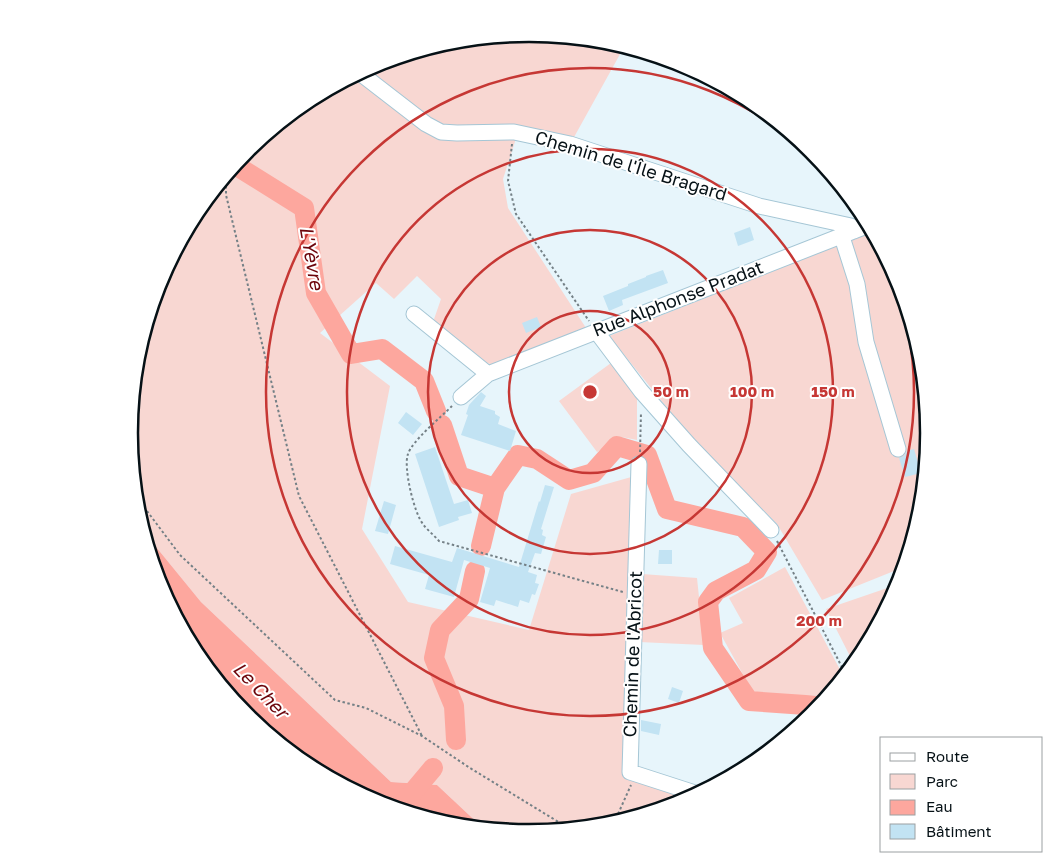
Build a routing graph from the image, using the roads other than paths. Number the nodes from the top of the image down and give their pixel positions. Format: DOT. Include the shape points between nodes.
graph roads {
  1 [pos="366,78"];
  2 [pos="862,228"];
  3 [pos="848,234"];
  4 [pos="414,314"];
  5 [pos="596,330"];
  6 [pos="488,374"];
  7 [pos="461,397"];
  8 [pos="898,449"];
  9 [pos="639,464"];
  10 [pos="771,530"];
  11 [pos="688,791"];
  1 -- 3 [label="street, Chemin de l'Île Bragard" via="441,132 514,132 570,144 759,206 852,226"];
  2 -- 3 [label="street, Rue Alphonse Pradat"];
  3 -- 5 [label="street, Rue Alphonse Pradat"];
  3 -- 8 [label="street" via="866,342"];
  4 -- 6 [label="street"];
  5 -- 6 [label="street, Rue Alphonse Pradat"];
  5 -- 10 [label="street" via="641,391"];
  6 -- 7 [label="street, Rue Alphonse Pradat"];
  9 -- 11 [label="street, Chemin de l'Abricot" via="630,772"];
}
